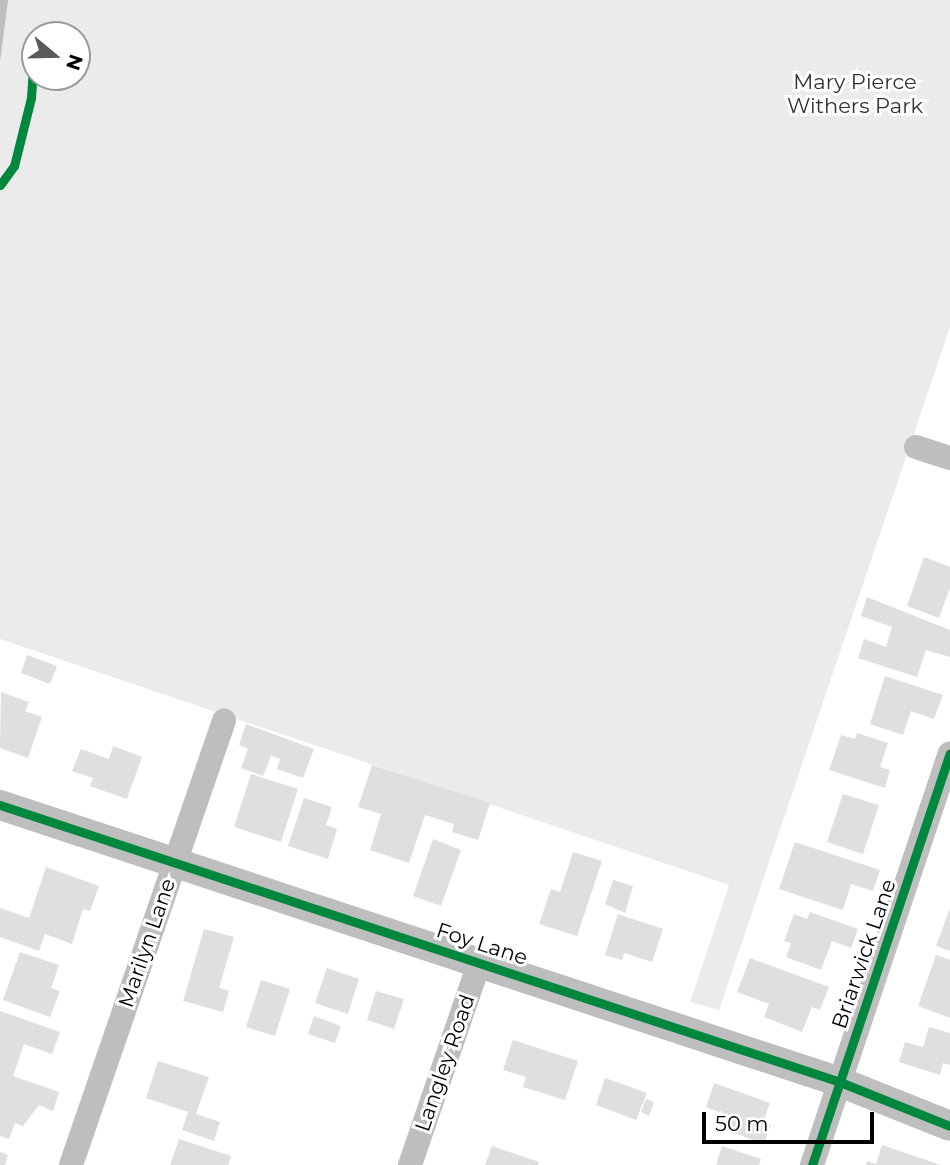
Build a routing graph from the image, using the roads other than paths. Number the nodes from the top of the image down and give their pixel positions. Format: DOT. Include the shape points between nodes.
graph roads {
  1 [pos="916,447"];
  2 [pos="950,458"];
  3 [pos="224,721"];
  4 [pos="950,753"];
  5 [pos="0,805"];
  6 [pos="175,861"];
  7 [pos="480,961"];
  8 [pos="839,1082"];
  9 [pos="950,1126"];
  10 [pos="71,1165"];
  11 [pos="410,1165"];
  12 [pos="812,1165"];
  1 -- 2 [label="street"];
  3 -- 6 [label="street, Marilyn Lane"];
  4 -- 8 [label="street, Briarwick Lane"];
  5 -- 6 [label="street, Foy Lane"];
  6 -- 7 [label="street, Foy Lane"];
  6 -- 10 [label="street, Marilyn Lane"];
  7 -- 8 [label="street, Foy Lane"];
  7 -- 11 [label="street, Langley Road"];
  8 -- 9 [label="street, Foy Lane"];
  8 -- 12 [label="street, Briarwick Lane"];
}
